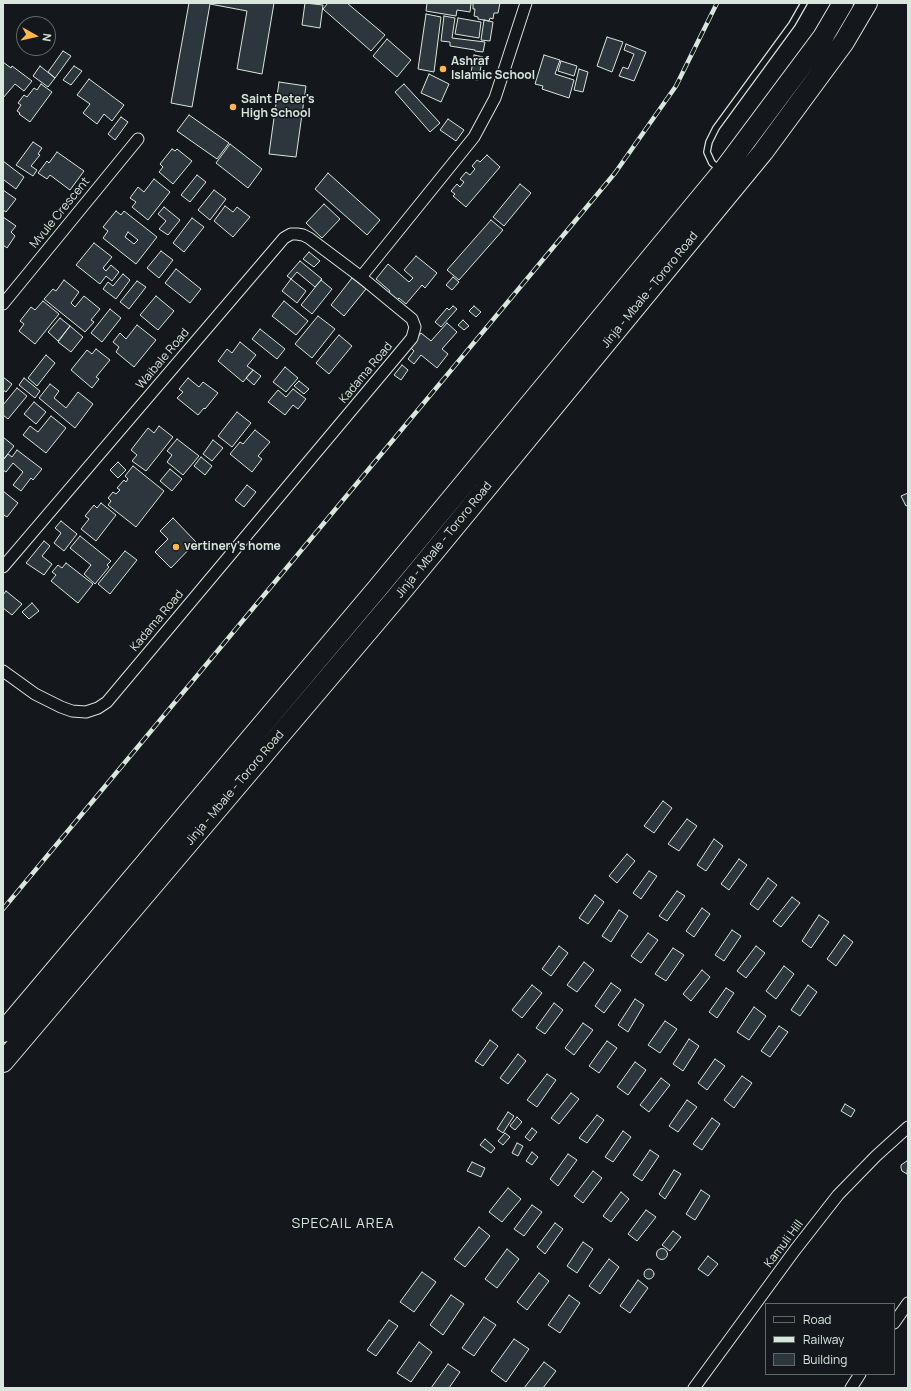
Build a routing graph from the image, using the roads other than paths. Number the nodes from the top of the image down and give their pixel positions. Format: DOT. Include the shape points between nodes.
graph roads {
  1 [pos="526,3"];
  2 [pos="804,3"];
  3 [pos="843,3"];
  4 [pos="867,3"];
  5 [pos="138,139"];
  6 [pos="723,171"];
  7 [pos="361,277"];
  8 [pos="3,304"];
  9 [pos="3,568"];
  10 [pos="3,671"];
  11 [pos="3,1032"];
  12 [pos="3,1062"];
  13 [pos="908,1127"];
  14 [pos="908,1303"];
  15 [pos="895,1322"];
  16 [pos="859,1375"];
  17 [pos="694,1388"];
  18 [pos="851,1388"];
  1 -- 7 [label="street" via="495,98 474,137"];
  2 -- 6 [label="lane" via="792,24 716,128 709,142 707,152 712,163"];
  3 -- 6 [label="highway, Jinja - Mbale - Tororo Road" via="823,37"];
  4 -- 12 [label="highway, Jinja - Mbale - Tororo Road" via="844,42 753,164 396,598"];
  5 -- 8 [label="street, Mvule Crescent"];
  6 -- 11 [label="highway, Jinja - Mbale - Tororo Road" via="371,596"];
  7 -- 9 [label="street, Waibale Road" via="303,235 291,234 284,238"];
  7 -- 10 [label="street, Kadama Road" via="412,319 415,327 412,338 107,702 86,712 72,711 35,694"];
  13 -- 17 [label="street, Kamuli Hill" via="838,1195"];
  14 -- 15 [label="street"];
  16 -- 18 [label="street"];
}
